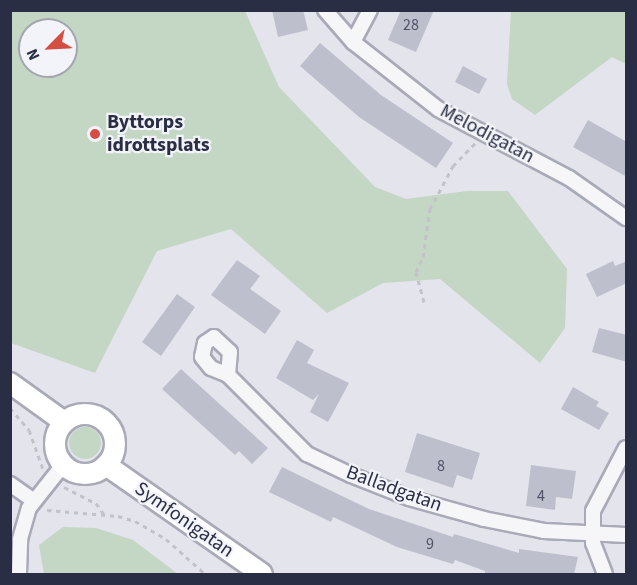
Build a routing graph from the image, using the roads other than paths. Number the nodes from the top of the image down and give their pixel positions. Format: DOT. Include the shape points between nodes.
graph roads {
  1 [pos="325,10"];
  2 [pos="370,10"];
  3 [pos="353,42"];
  4 [pos="627,218"];
  5 [pos="228,375"];
  6 [pos="10,383"];
  7 [pos="64,422"];
  8 [pos="627,448"];
  9 [pos="63,465"];
  10 [pos="106,465"];
  11 [pos="10,484"];
  12 [pos="32,505"];
  13 [pos="593,535"];
  14 [pos="627,535"];
  15 [pos="20,574"];
  16 [pos="262,574"];
  17 [pos="605,574"];
  1 -- 3 [label="street, Melodigatan"];
  2 -- 3 [label="street"];
  3 -- 4 [label="street, Melodigatan" via="438,109 569,178"];
  5 -- 13 [label="street, Balladgatan" via="307,454 351,475 409,498 484,519"];
  6 -- 7 [label="street"];
  7 -- 9 [label="street" via="54,446"];
  7 -- 10 [label="street" via="84,414 108,425 115,446"];
  8 -- 13 [label="street" via="593,511"];
  9 -- 10 [label="street" via="85,474"];
  9 -- 12 [label="street"];
  10 -- 16 [label="street, Symfonigatan"];
  11 -- 12 [label="street"];
  12 -- 15 [label="street" via="20,539"];
  13 -- 14 [label="street, Balladgatan"];
  13 -- 17 [label="street"];
}
